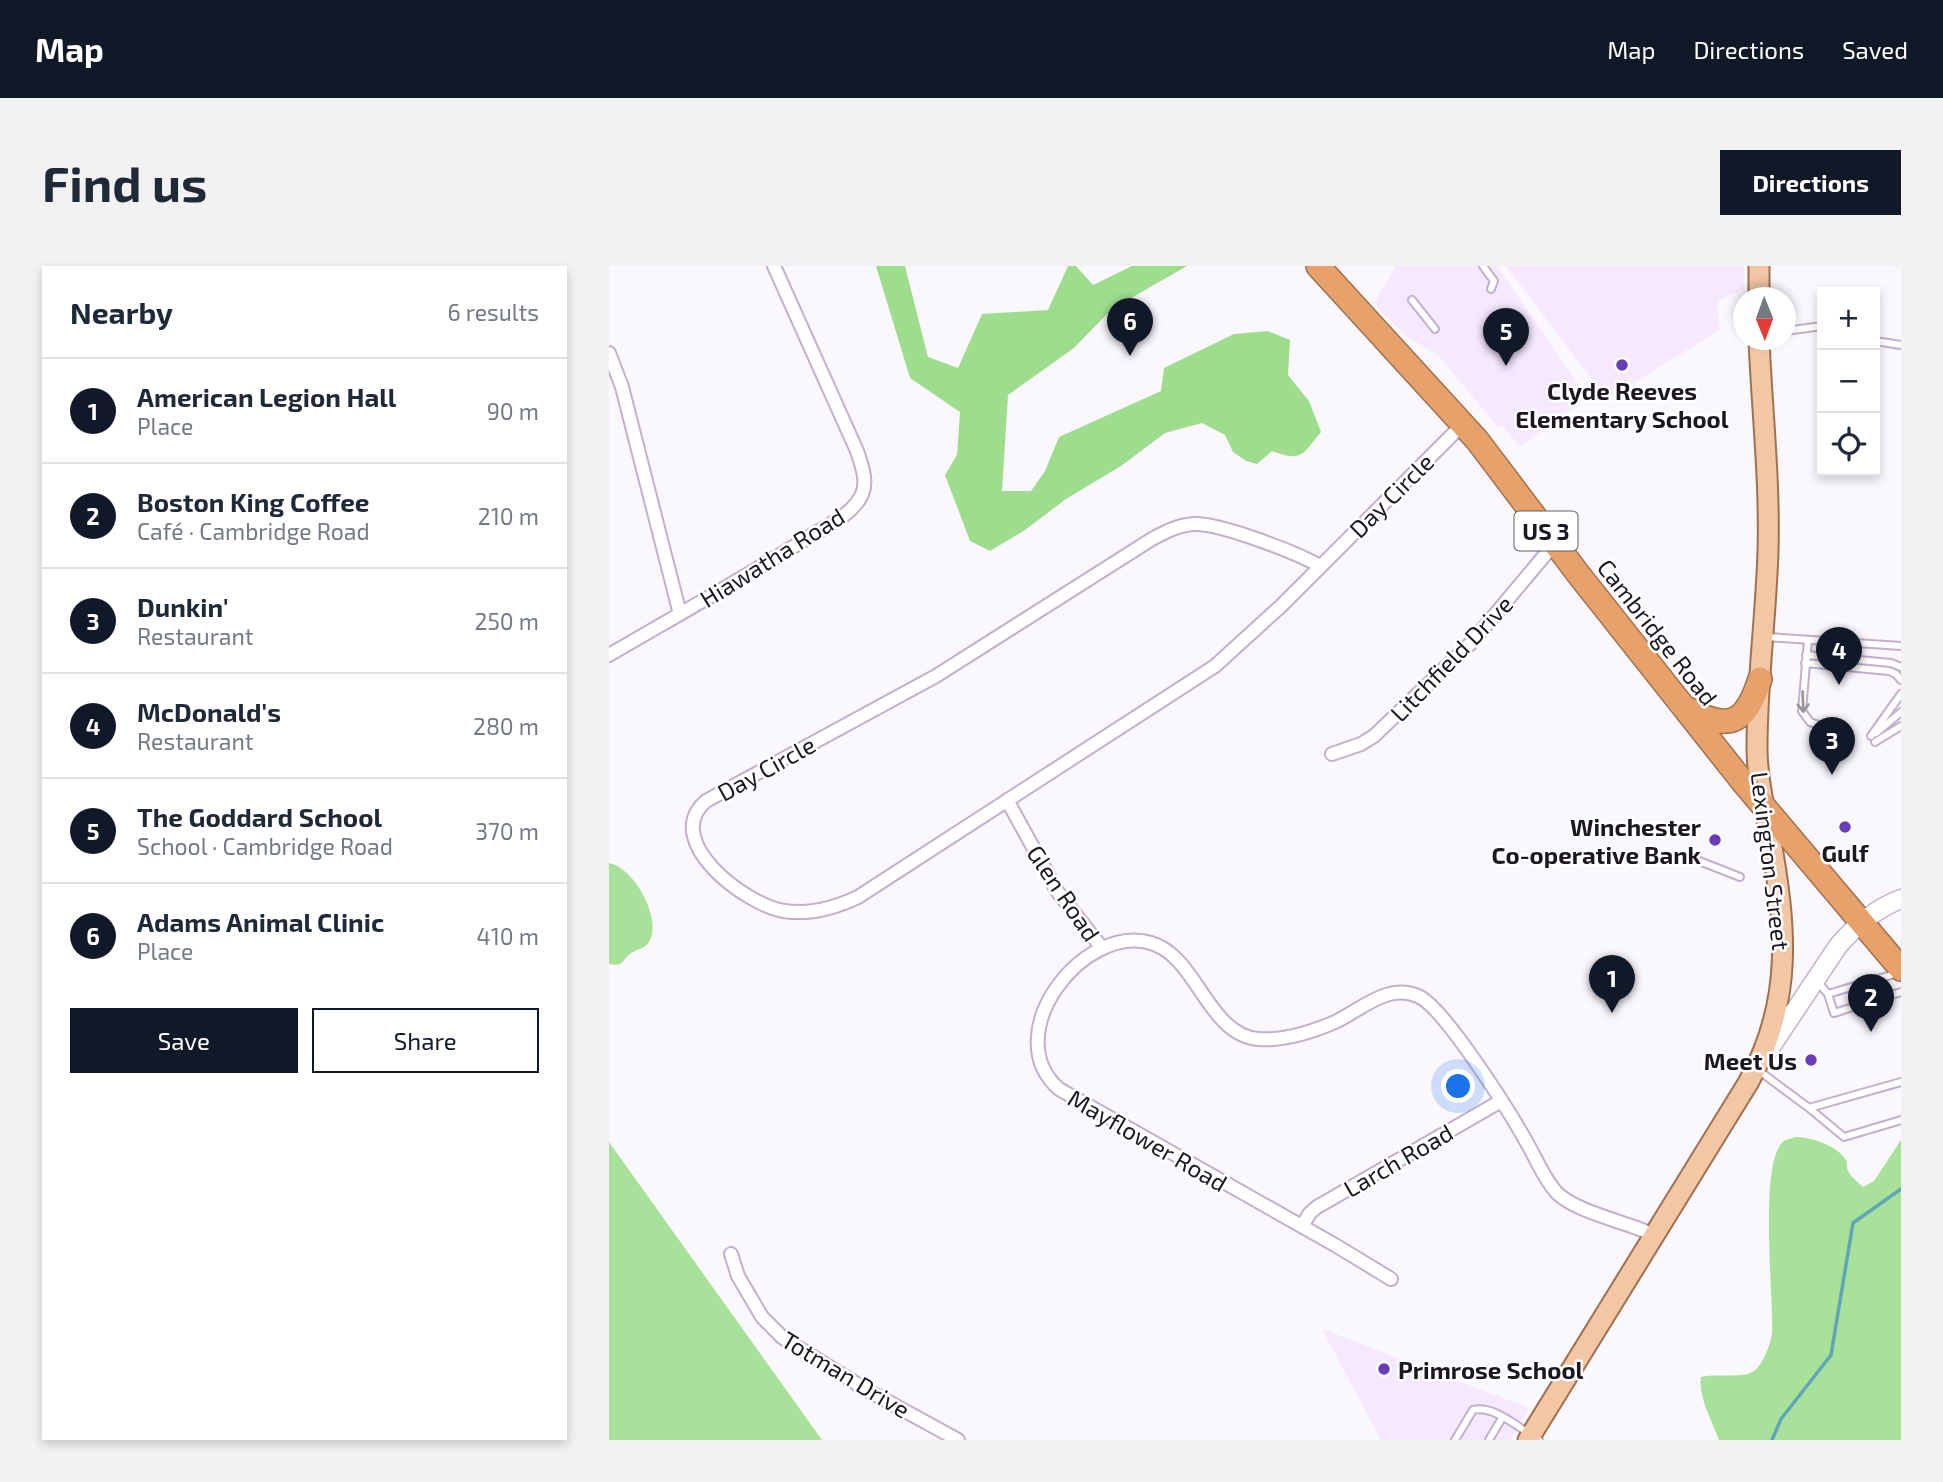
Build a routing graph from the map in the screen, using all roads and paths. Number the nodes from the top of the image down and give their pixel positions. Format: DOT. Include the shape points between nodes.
graph roads {
  1 [pos="774,266"];
  2 [pos="1318,266"];
  3 [pos="1483,266"];
  4 [pos="1759,266"];
  5 [pos="1759,287"];
  6 [pos="1491,289"];
  7 [pos="1412,300"];
  8 [pos="1817,327"];
  9 [pos="1435,329"];
  10 [pos="1796,330"];
  11 [pos="1880,342"];
  12 [pos="1901,345"];
  13 [pos="1760,350"];
  14 [pos="609,353"];
  15 [pos="1463,424"];
  16 [pos="1555,543"];
  17 [pos="1320,566"];
  18 [pos="680,614"];
  19 [pos="1763,637"];
  20 [pos="1808,640"];
  21 [pos="1897,646"];
  22 [pos="609,655"];
  23 [pos="1806,659"];
  24 [pos="1891,663"];
  25 [pos="1901,667"];
  26 [pos="1760,679"];
  27 [pos="1901,680"];
  28 [pos="1901,694"];
  29 [pos="1685,707"];
  30 [pos="1901,712"];
  31 [pos="1901,726"];
  32 [pos="1826,728"];
  33 [pos="1873,739"];
  34 [pos="1332,754"];
  35 [pos="1007,800"];
  36 [pos="1764,806"];
  37 [pos="1689,857"];
  38 [pos="1740,877"];
  39 [pos="1901,899"];
  40 [pos="1862,922"];
  41 [pos="1102,948"];
  42 [pos="1901,970"];
  43 [pos="1815,980"];
  44 [pos="1901,992"];
  45 [pos="1828,994"];
  46 [pos="1756,1069"];
  47 [pos="1901,1082"];
  48 [pos="1501,1101"];
  49 [pos="1809,1108"];
  50 [pos="1901,1120"];
  51 [pos="1302,1226"];
  52 [pos="1654,1235"];
  53 [pos="731,1254"];
  54 [pos="1391,1279"];
  55 [pos="1502,1418"];
  56 [pos="1533,1438"];
  57 [pos="958,1440"];
  58 [pos="1455,1440"];
  59 [pos="1489,1440"];
  1 -- 18 [label="street, Hiawatha Road" via="857,451 863,491 859,501 840,517"];
  2 -- 15 [label="highway, Cambridge Road / US 3"];
  3 -- 6 [label="lane" via="1495,281"];
  4 -- 5 [label="main road"];
  7 -- 9 [label="lane"];
  8 -- 10 [label="lane"];
  11 -- 12 [label="lane"];
  13 -- 19 [label="main road, Lexington Street" via="1768,521"];
  14 -- 18 [label="street" via="622,387"];
  15 -- 16 [label="highway, Cambridge Road / US 3"];
  15 -- 17 [label="street, Day Circle"];
  16 -- 29 [label="highway, Cambridge Road / US 3"];
  16 -- 34 [label="street, Litchfield Drive" via="1472,642 1374,736"];
  17 -- 35 [label="street, Day Circle" via="1215,666"];
  17 -- 35 [label="street, Day Circle" via="1296,553 1210,526 1174,528 936,676 706,801 692,818 692,832 710,864 752,899 784,911 811,911 832,908 872,889"];
  18 -- 22 [label="street, Hiawatha Road"];
  19 -- 20 [label="lane"];
  19 -- 26 [label="main road, Lexington Street"];
  20 -- 21 [label="lane"];
  20 -- 23 [label="lane"];
  21 -- 24 [label="lane"];
  23 -- 24 [label="lane"];
  23 -- 27 [label="lane" via="1889,671"];
  23 -- 32 [label="lane, one-way" via="1802,711 1810,722"];
  24 -- 25 [label="lane"];
  26 -- 29 [label="highway" via="1750,706 1734,719 1713,721"];
  26 -- 36 [label="main road, Lexington Street" via="1757,749"];
  28 -- 33 [label="lane"];
  29 -- 36 [label="highway, Cambridge Road / US 3"];
  30 -- 33 [label="lane"];
  31 -- 33 [label="lane"];
  35 -- 41 [label="street, Glen Road" via="1051,881"];
  36 -- 40 [label="highway, Cambridge Road / US 3"];
  36 -- 46 [label="main road, Lexington Street" via="1782,907 1784,960 1775,1017"];
  37 -- 38 [label="lane"];
  39 -- 40 [label="street"];
  40 -- 42 [label="highway, Cambridge Road / US 3"];
  40 -- 43 [label="street" via="1838,946"];
  41 -- 48 [label="street, Mayflower Road" via="1136,941 1161,947 1222,1020 1257,1039 1315,1029 1391,993 1418,996 1438,1012"];
  41 -- 51 [label="street, Mayflower Road" via="1057,986 1044,1011 1037,1051 1052,1084"];
  42 -- 45 [label="lane"];
  43 -- 45 [label="lane"];
  43 -- 46 [label="street"];
  44 -- 45 [label="lane" via="1834,1013"];
  46 -- 49 [label="lane"];
  46 -- 52 [label="main road, Lexington Street"];
  47 -- 49 [label="lane"];
  48 -- 51 [label="street, Larch Road" via="1317,1207"];
  48 -- 52 [label="street, Mayflower Road" via="1559,1195 1576,1206"];
  49 -- 50 [label="lane" via="1844,1138"];
  51 -- 54 [label="street, Mayflower Road"];
  52 -- 56 [label="main road, Lexington Street"];
  53 -- 57 [label="street, Totman Drive" via="762,1317 783,1338"];
  55 -- 56 [label="lane"];
  55 -- 58 [label="lane" via="1491,1410 1473,1410"];
  55 -- 59 [label="lane"];
}
